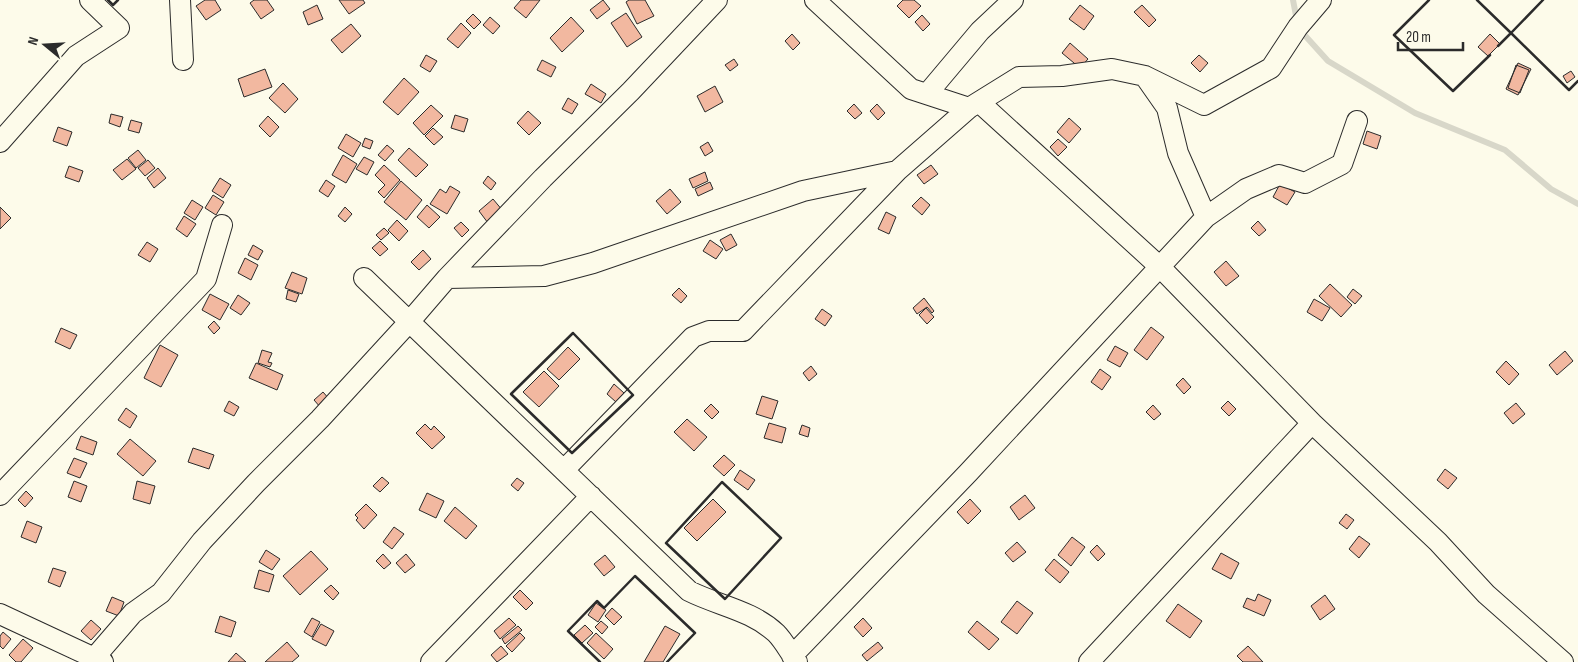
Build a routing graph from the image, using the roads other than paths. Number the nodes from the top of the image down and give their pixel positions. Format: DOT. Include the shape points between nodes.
graph roads {
  1 [pos="90,0"];
  2 [pos="180,0"];
  3 [pos="717,0"];
  4 [pos="815,0"];
  5 [pos="1013,0"];
  6 [pos="1321,0"];
  7 [pos="183,60"];
  8 [pos="1145,76"];
  9 [pos="927,94"];
  10 [pos="974,105"];
  11 [pos="1356,121"];
  12 [pos="0,142"];
  13 [pos="897,171"];
  14 [pos="1206,217"];
  15 [pos="222,225"];
  16 [pos="1159,266"];
  17 [pos="364,278"];
  18 [pos="447,278"];
  19 [pos="410,321"];
  20 [pos="1312,423"];
  21 [pos="564,470"];
  22 [pos="0,495"];
  23 [pos="591,496"];
  24 [pos="0,614"];
  25 [pos="99,659"];
  26 [pos="795,659"];
  27 [pos="1556,660"];
  28 [pos="431,662"];
  29 [pos="1089,662"];
  1 -- 12 [label="street" via="119,28 76,56"];
  2 -- 7 [label="street"];
  3 -- 18 [label="street"];
  4 -- 9 [label="street" via="910,88"];
  5 -- 9 [label="street" via="980,31"];
  6 -- 8 [label="street" via="1298,27 1271,68 1204,105"];
  8 -- 10 [label="street" via="1112,69 1062,76 1019,77"];
  8 -- 14 [label="street" via="1167,108 1178,153"];
  9 -- 10 [label="street"];
  10 -- 13 [label="street"];
  10 -- 16 [label="street"];
  11 -- 14 [label="street" via="1342,164 1305,183 1279,176 1246,189"];
  13 -- 18 [label="street" via="803,191 593,263 544,276"];
  13 -- 21 [label="street" via="754,322 743,331 709,331 693,337"];
  14 -- 16 [label="street"];
  15 -- 22 [label="street" via="206,279"];
  16 -- 20 [label="street"];
  16 -- 26 [label="street"];
  17 -- 19 [label="street"];
  18 -- 19 [label="street"];
  19 -- 21 [label="street"];
  19 -- 25 [label="street" via="202,542 160,593 133,613"];
  20 -- 27 [label="street"];
  20 -- 29 [label="street"];
  21 -- 23 [label="street"];
  23 -- 26 [label="street" via="689,591 746,612 777,634"];
  23 -- 28 [label="street"];
  24 -- 25 [label="street"];
}
